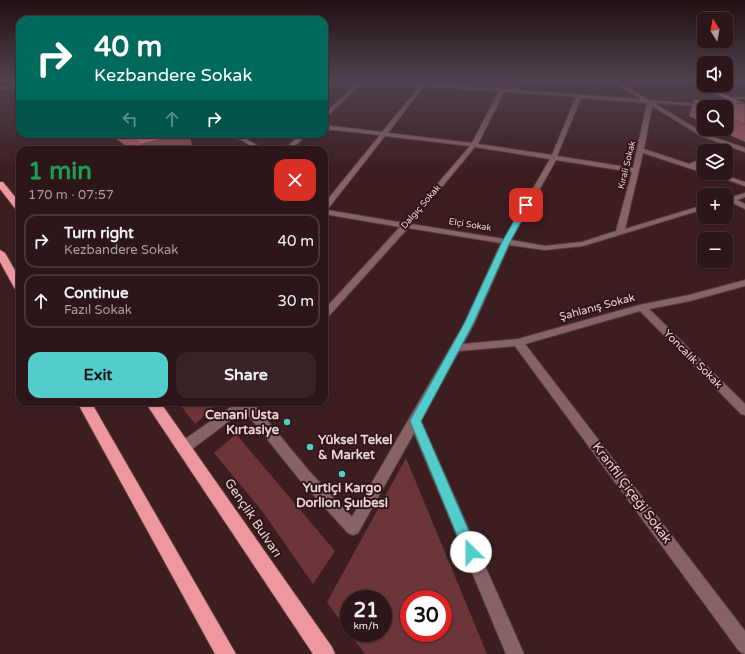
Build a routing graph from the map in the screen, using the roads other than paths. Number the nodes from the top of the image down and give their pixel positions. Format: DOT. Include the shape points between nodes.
graph roads {
  1 [pos="403,111"];
  2 [pos="492,111"];
  3 [pos="573,111"];
  4 [pos="648,111"];
  5 [pos="664,111"];
  6 [pos="328,127"];
  7 [pos="385,134"];
  8 [pos="241,138"];
  9 [pos="300,138"];
  10 [pos="728,144"];
  11 [pos="474,145"];
  12 [pos="255,146"];
  13 [pos="291,146"];
  14 [pos="733,146"];
  15 [pos="641,150"];
  16 [pos="745,150"];
  17 [pos="554,157"];
  18 [pos="697,163"];
  19 [pos="690,166"];
  20 [pos="697,168"];
  21 [pos="635,170"];
  22 [pos="733,180"];
  23 [pos="0,184"];
  24 [pos="745,184"];
  25 [pos="745,195"];
  26 [pos="733,199"];
  27 [pos="733,202"];
  28 [pos="16,204"];
  29 [pos="328,206"];
  30 [pos="745,207"];
  31 [pos="697,209"];
  32 [pos="328,212"];
  33 [pos="406,225"];
  34 [pos="620,232"];
  35 [pos="506,242"];
  36 [pos="0,253"];
  37 [pos="16,282"];
  38 [pos="745,283"];
  39 [pos="642,307"];
  40 [pos="328,312"];
  41 [pos="518,342"];
  42 [pos="454,348"];
  43 [pos="86,406"];
  44 [pos="155,406"];
  45 [pos="240,406"];
  46 [pos="248,406"];
  47 [pos="745,411"];
  48 [pos="415,421"];
  49 [pos="183,448"];
  50 [pos="745,645"];
  51 [pos="226,654"];
  52 [pos="325,654"];
  53 [pos="515,654"];
  1 -- 7 [label="street"];
  2 -- 11 [label="street, Dalgıç Sokak"];
  3 -- 17 [label="street"];
  4 -- 15 [label="street, Kırali Sokak"];
  5 -- 10 [label="street" via="703,135"];
  6 -- 7 [label="street"];
  7 -- 11 [label="street"];
  7 -- 29 [label="street"];
  8 -- 12 [label="street"];
  9 -- 13 [label="street"];
  11 -- 17 [label="street"];
  11 -- 33 [label="street, Dalgıç Sokak"];
  14 -- 16 [label="street"];
  15 -- 19 [label="street"];
  15 -- 21 [label="street, Kırali Sokak"];
  17 -- 21 [label="street"];
  17 -- 35 [label="street"];
  18 -- 19 [label="street"];
  19 -- 20 [label="street"];
  21 -- 34 [label="street, Kırali Sokak"];
  22 -- 24 [label="street"];
  23 -- 28 [label="highway"];
  25 -- 26 [label="street"];
  27 -- 30 [label="street"];
  31 -- 34 [label="street, Elçi Sokak"];
  32 -- 33 [label="street, Elçi Sokak"];
  33 -- 35 [label="street, Elçi Sokak"];
  33 -- 40 [label="street, Dalgıç Sokak"];
  34 -- 35 [label="street, Elçi Sokak" via="582,244 545,248"];
  35 -- 42 [label="street" via="469,324"];
  36 -- 37 [label="highway"];
  38 -- 39 [label="street, Şahlanış Sokak" via="690,298"];
  39 -- 41 [label="street, Şahlanış Sokak"];
  39 -- 47 [label="street, Yoncalık Sokak"];
  41 -- 42 [label="street, Şahlanış Sokak"];
  41 -- 50 [label="street, Kranfil Çiçeği Sokak"];
  42 -- 48 [label="street"];
  43 -- 51 [label="highway"];
  44 -- 49 [label="highway, Gençlik Bulvarı"];
  45 -- 49 [label="street"];
  46 -- 48 [label="street" via="304,475 353,528"];
  48 -- 53 [label="street"];
  49 -- 52 [label="highway, Gençlik Bulvarı"];
}
